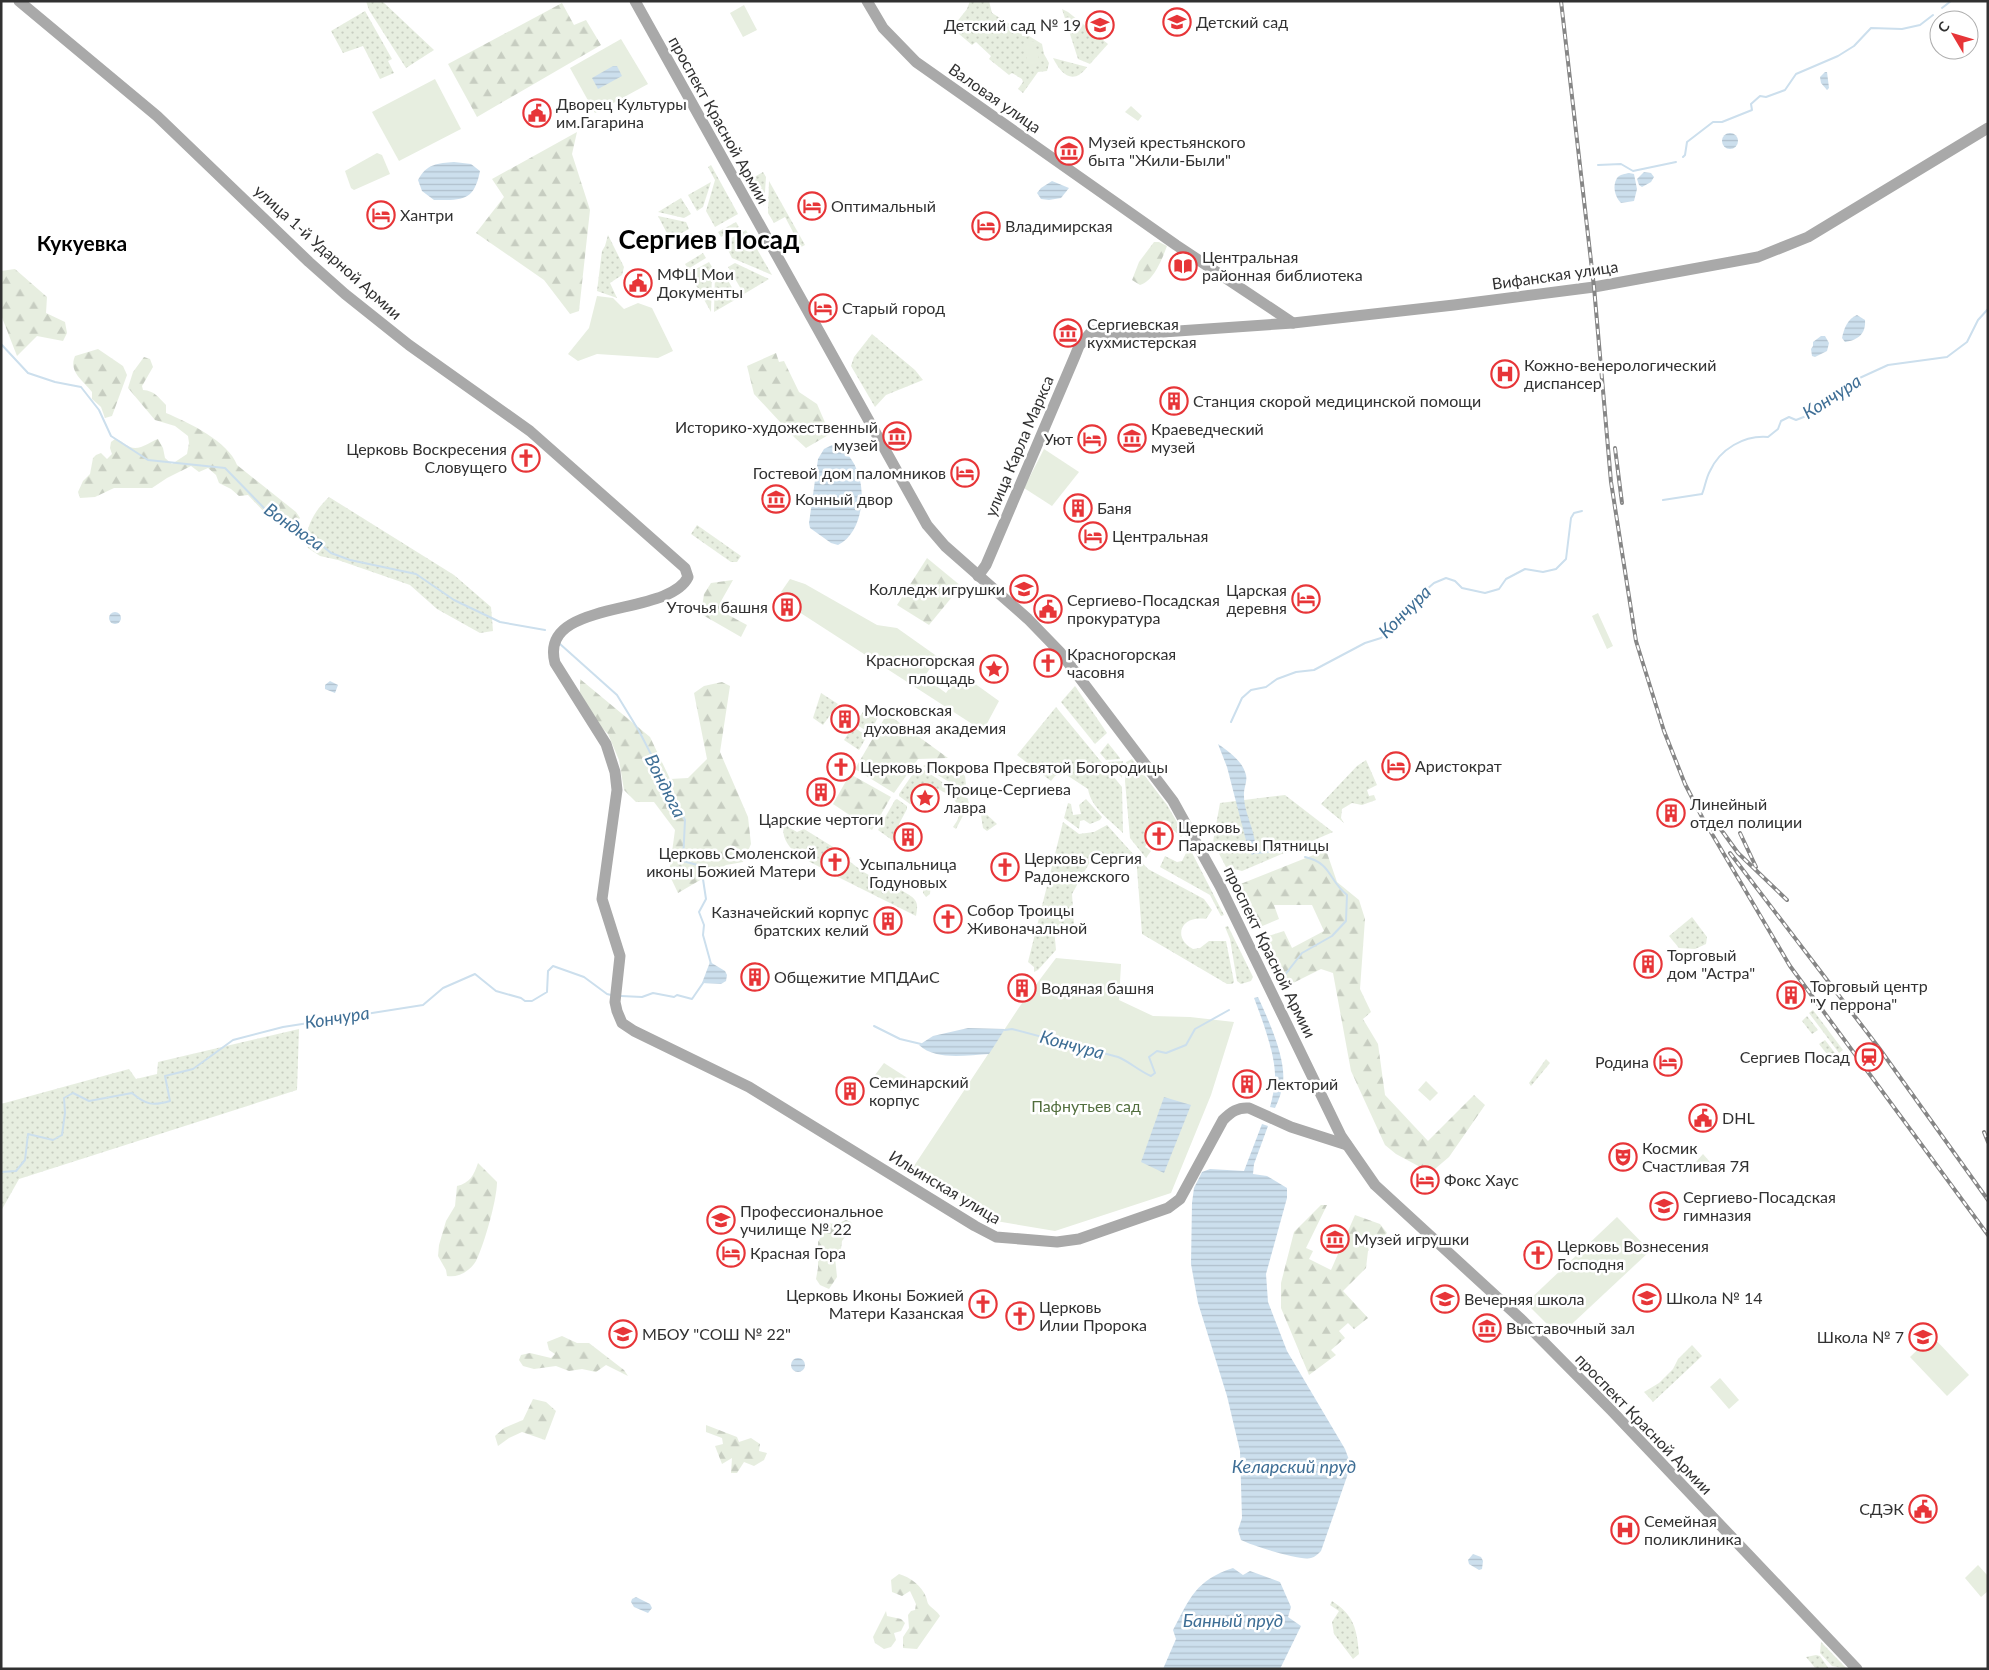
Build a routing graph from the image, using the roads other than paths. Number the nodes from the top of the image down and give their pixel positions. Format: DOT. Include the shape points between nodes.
graph roads {
  1 [pos="19,1"];
  2 [pos="635,1"];
  3 [pos="867,1"];
  4 [pos="1988,128"];
  5 [pos="1293,324"];
  6 [pos="1092,331"];
  7 [pos="978,576"];
  8 [pos="564,628"];
  9 [pos="1347,1145"];
  10 [pos="1857,1669"];
  1 -- 8 [label="main road, улица 1-й Ударной Армии" via="157,116 345,294 409,345 530,431 685,568 688,577 678,590 586,618"];
  2 -- 7 [label="main road, проспект Красной Армии" via="927,525"];
  3 -- 5 [label="main road, Валовая улица" via="883,28 920,65"];
  4 -- 5 [label="main road, Вифанская улица" via="1808,237 1758,257 1594,287"];
  5 -- 6 [label="main road, Вифанская улица" via="1120,335"];
  6 -- 7 [label="main road, улица Карла Маркса" via="1075,356 986,565"];
  7 -- 9 [label="main road, проспект Красной Армии" via="1060,652 1173,801 1220,886"];
  8 -- 9 [label="main road, Ильинская улица" via="553,643 554,663 606,744 615,772 617,790 602,898 620,956 615,1002 622,1023 634,1032 748,1087 996,1237 1042,1242 1072,1241 1168,1208 1180,1199 1216,1130 1228,1114 1242,1107"];
  9 -- 10 [label="main road, проспект Красной Армии" via="1376,1185 1523,1321"];
}
